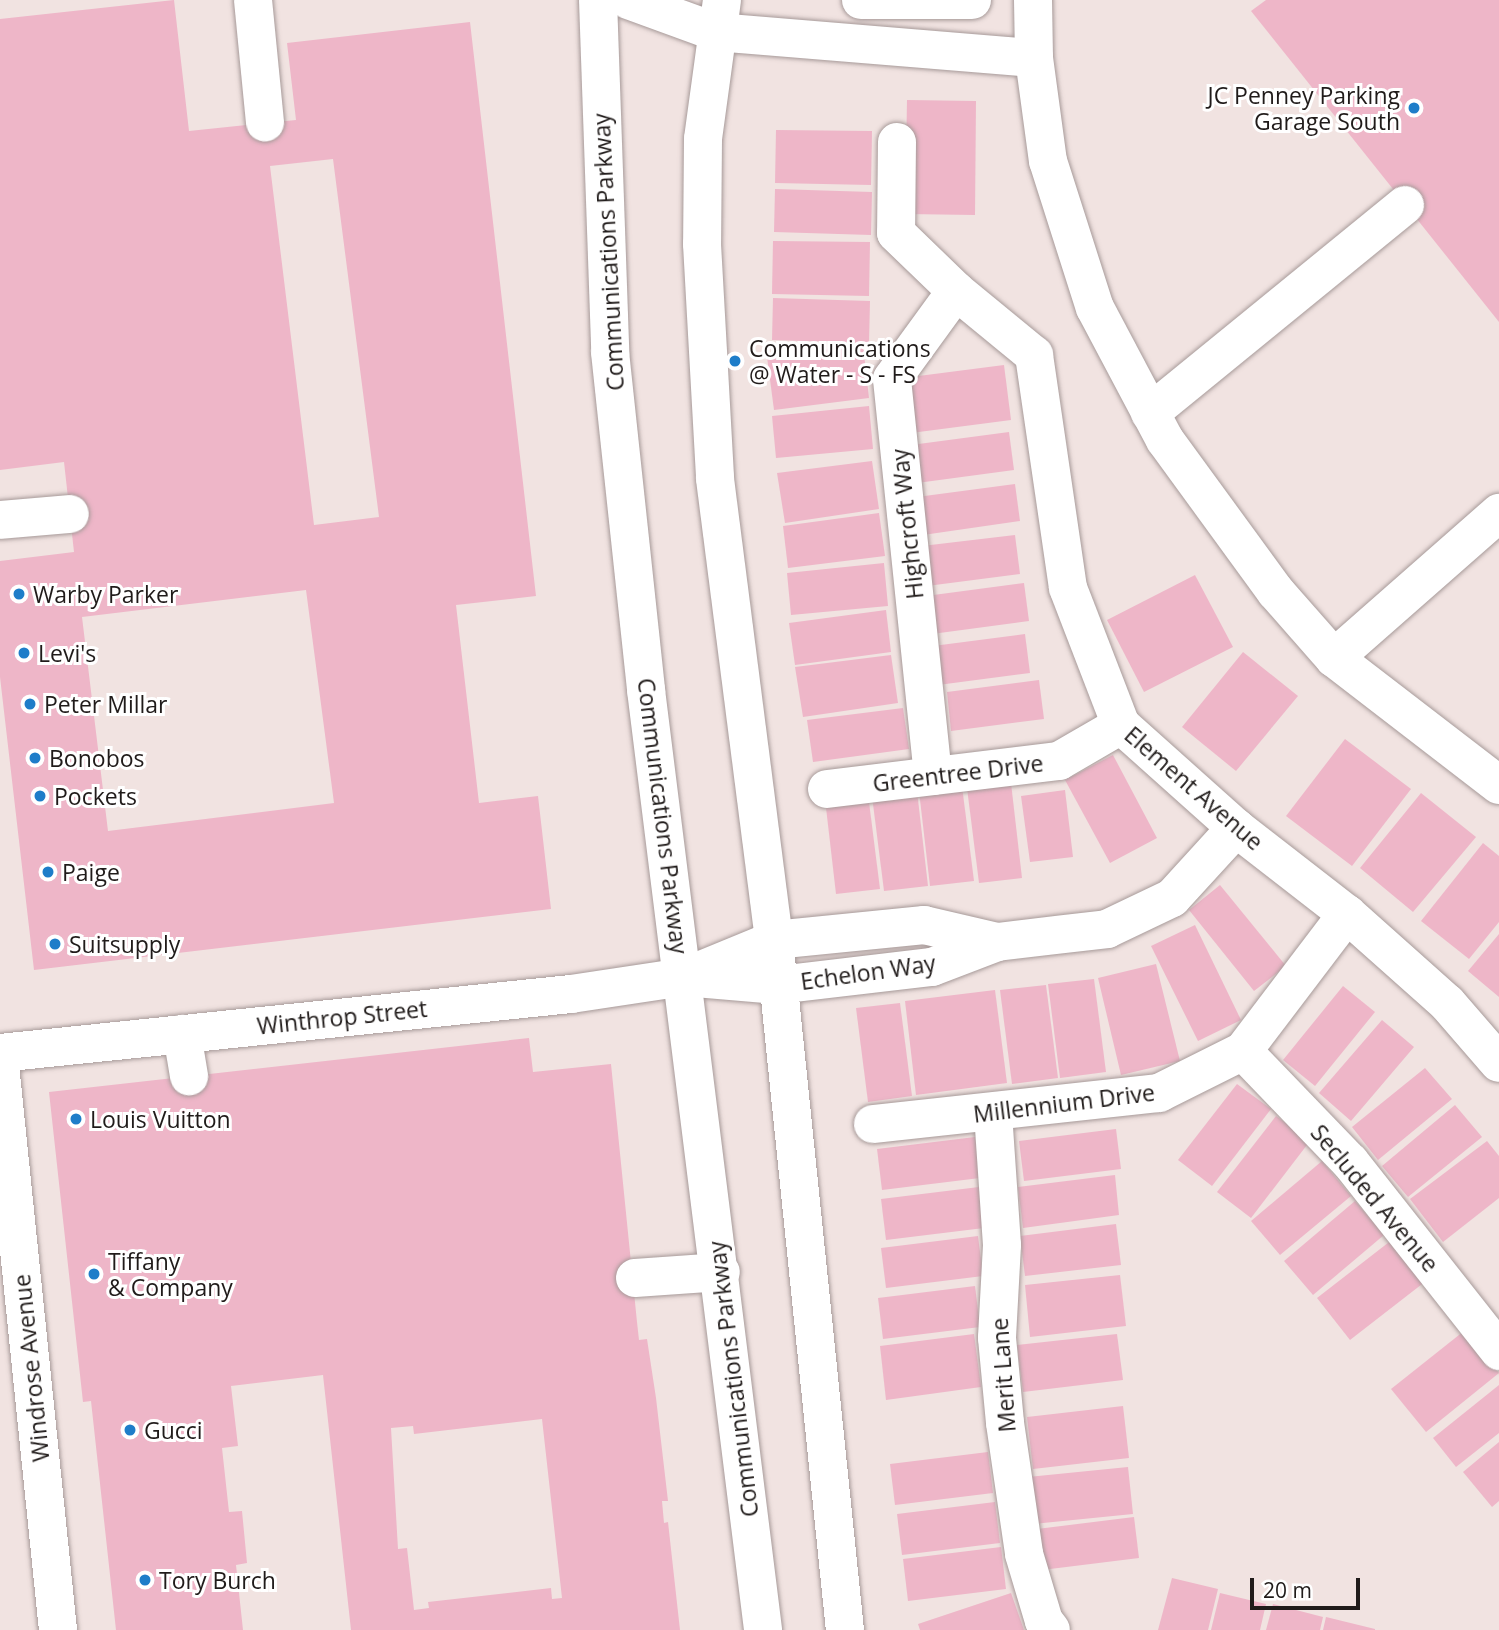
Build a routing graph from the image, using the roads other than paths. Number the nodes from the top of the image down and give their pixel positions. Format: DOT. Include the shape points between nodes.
graph roads {
  1 [pos="253,0"];
  2 [pos="598,0"];
  3 [pos="628,0"];
  4 [pos="861,0"];
  5 [pos="972,0"];
  6 [pos="1033,0"];
  7 [pos="719,16"];
  8 [pos="1034,58"];
  9 [pos="265,122"];
  10 [pos="897,142"];
  11 [pos="1405,205"];
  12 [pos="956,291"];
  13 [pos="1150,414"];
  14 [pos="1499,513"];
  15 [pos="70,514"];
  16 [pos="0,520"];
  17 [pos="1334,658"];
  18 [pos="1121,725"];
  19 [pos="933,776"];
  20 [pos="1499,785"];
  21 [pos="827,789"];
  22 [pos="1236,828"];
  23 [pos="1347,914"];
  24 [pos="774,940"];
  25 [pos="997,942"];
  26 [pos="684,977"];
  27 [pos="778,985"];
  28 [pos="183,1034"];
  29 [pos="1243,1051"];
  30 [pos="0,1053"];
  31 [pos="1499,1063"];
  32 [pos="0,1065"];
  33 [pos="189,1076"];
  34 [pos="993,1113"];
  35 [pos="873,1125"];
  36 [pos="721,1272"];
  37 [pos="635,1278"];
  38 [pos="1499,1352"];
  39 [pos="58,1630"];
  40 [pos="764,1630"];
  41 [pos="845,1630"];
  42 [pos="1051,1630"];
  1 -- 9 [label="street"];
  2 -- 26 [label="street, Communications Parkway" via="610,352 646,690"];
  3 -- 7 [label="street"];
  4 -- 5 [label="street"];
  6 -- 8 [label="street"];
  7 -- 8 [label="street"];
  7 -- 24 [label="street" via="703,139 702,244 714,465"];
  8 -- 13 [label="street" via="1048,161 1095,308"];
  10 -- 12 [label="street, Element Avenue" via="896,233"];
  11 -- 13 [label="street"];
  12 -- 18 [label="street, Element Avenue" via="1034,355 1068,589"];
  12 -- 19 [label="street, Highcroft Way" via="892,379"];
  13 -- 17 [label="street" via="1276,592"];
  14 -- 17 [label="street"];
  15 -- 16 [label="street"];
  17 -- 20 [label="street"];
  18 -- 19 [label="street, Greentree Drive" via="1059,761"];
  18 -- 22 [label="street, Element Avenue"];
  19 -- 21 [label="street, Greentree Drive"];
  22 -- 23 [label="street, Element Avenue"];
  22 -- 25 [label="street, Echelon Way" via="1172,898 1129,919 1107,929"];
  23 -- 29 [label="street, Millennium Drive"];
  23 -- 31 [label="street, Element Avenue" via="1447,1003"];
  24 -- 25 [label="street, Echelon Way" via="924,925"];
  24 -- 26 [label="street, Winthrop Street"];
  24 -- 27 [label="street"];
  25 -- 27 [label="street, Echelon Way" via="932,967"];
  26 -- 27 [label="street, Winthrop Street"];
  26 -- 28 [label="street, Winthrop Street" via="557,995"];
  26 -- 36 [label="street, Communications Parkway"];
  27 -- 41 [label="street"];
  28 -- 30 [label="street, Winthrop Street"];
  28 -- 33 [label="street"];
  29 -- 34 [label="street, Millennium Drive" via="1158,1093"];
  29 -- 38 [label="street, Secluded Avenue" via="1350,1162"];
  32 -- 39 [label="street, Windrose Avenue"];
  34 -- 35 [label="street, Millennium Drive"];
  34 -- 42 [label="street, Merit Lane" via="1002,1245 997,1338 1005,1423 1024,1554 1044,1621"];
  36 -- 37 [label="street"];
  36 -- 40 [label="street, Communications Parkway"];
}
